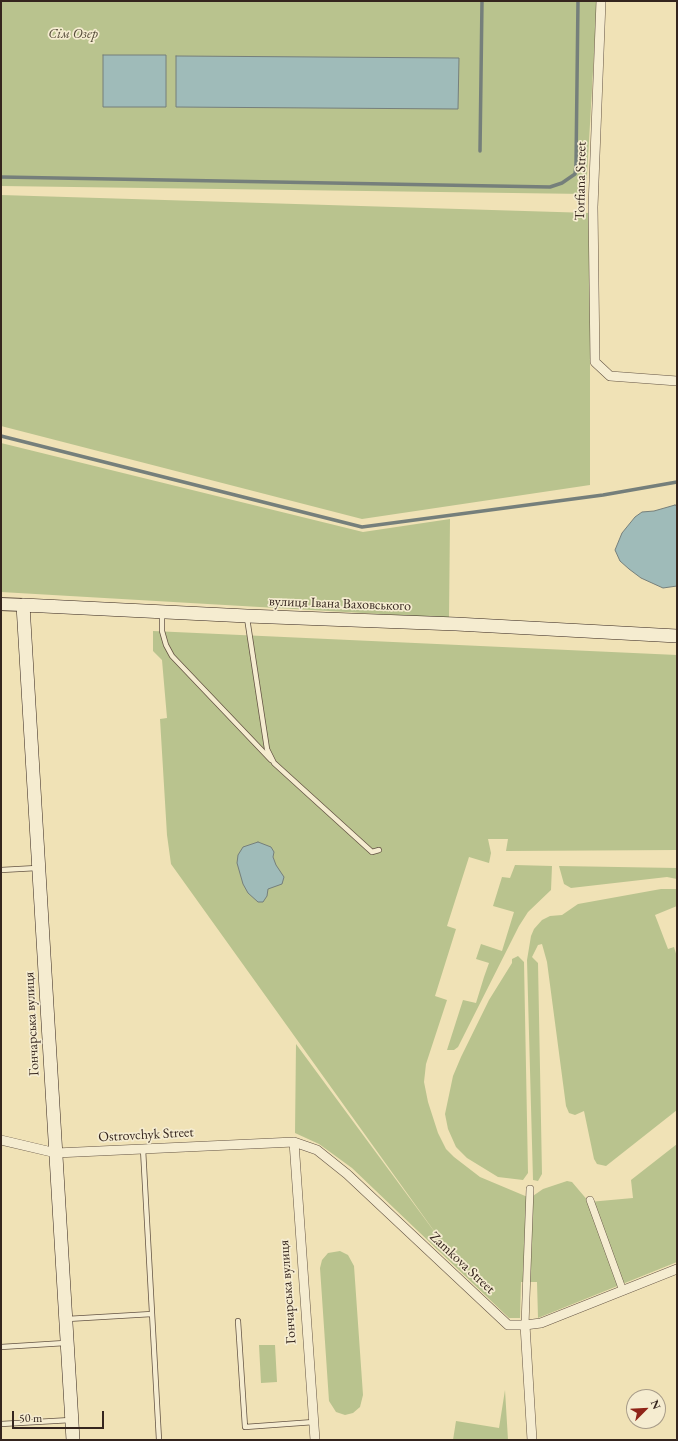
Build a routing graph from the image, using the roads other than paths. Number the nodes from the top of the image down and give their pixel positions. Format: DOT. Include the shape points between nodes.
graph roads {
  1 [pos="601,1"];
  2 [pos="677,381"];
  3 [pos="1,604"];
  4 [pos="23,605"];
  5 [pos="162,613"];
  6 [pos="247,616"];
  7 [pos="677,636"];
  8 [pos="274,763"];
  9 [pos="379,850"];
  10 [pos="39,868"];
  11 [pos="1,870"];
  12 [pos="1,1140"];
  13 [pos="294,1142"];
  14 [pos="143,1149"];
  15 [pos="56,1153"];
  16 [pos="530,1189"];
  17 [pos="590,1200"];
  18 [pos="677,1269"];
  19 [pos="623,1290"];
  20 [pos="152,1314"];
  21 [pos="66,1319"];
  22 [pos="238,1321"];
  23 [pos="525,1325"];
  24 [pos="67,1343"];
  25 [pos="1,1347"];
  26 [pos="71,1420"];
  27 [pos="314,1422"];
  28 [pos="1,1424"];
  29 [pos="73,1440"];
  30 [pos="158,1440"];
  31 [pos="315,1440"];
  32 [pos="532,1440"];
  1 -- 2 [label="street, Torfiana Street" via="593,207 595,362 610,376"];
  3 -- 4 [label="street, вулиця Івана Ваховського"];
  4 -- 5 [label="main road, вулиця Івана Ваховського"];
  4 -- 10 [label="main road, Гончарська вулиця"];
  5 -- 6 [label="main road, вулиця Івана Ваховського"];
  5 -- 8 [label="lane" via="164,638 172,656"];
  6 -- 7 [label="main road, вулиця Івана Ваховського"];
  6 -- 8 [label="lane" via="267,749"];
  8 -- 9 [label="lane" via="372,852"];
  10 -- 11 [label="lane"];
  10 -- 15 [label="main road, Гончарська вулиця"];
  12 -- 15 [label="street, Ostrovchyk Street"];
  13 -- 14 [label="street, Ostrovchyk Street"];
  13 -- 23 [label="street, Zamkova Street" via="317,1150 341,1169 508,1325"];
  13 -- 27 [label="street, Гончарська вулиця"];
  14 -- 15 [label="street, Ostrovchyk Street"];
  14 -- 20 [label="lane"];
  15 -- 21 [label="main road, Гончарська вулиця"];
  16 -- 23 [label="street"];
  17 -- 19 [label="street"];
  18 -- 19 [label="street, Zamkova Street"];
  19 -- 23 [label="street, Zamkova Street" via="541,1323"];
  20 -- 21 [label="lane"];
  20 -- 30 [label="lane"];
  21 -- 24 [label="main road, Гончарська вулиця"];
  22 -- 27 [label="lane" via="246,1427"];
  23 -- 32 [label="street"];
  24 -- 25 [label="lane"];
  24 -- 26 [label="main road, Гончарська вулиця"];
  26 -- 28 [label="lane"];
  26 -- 29 [label="main road, Гончарська вулиця"];
  27 -- 31 [label="street, Гончарська вулиця"];
}
